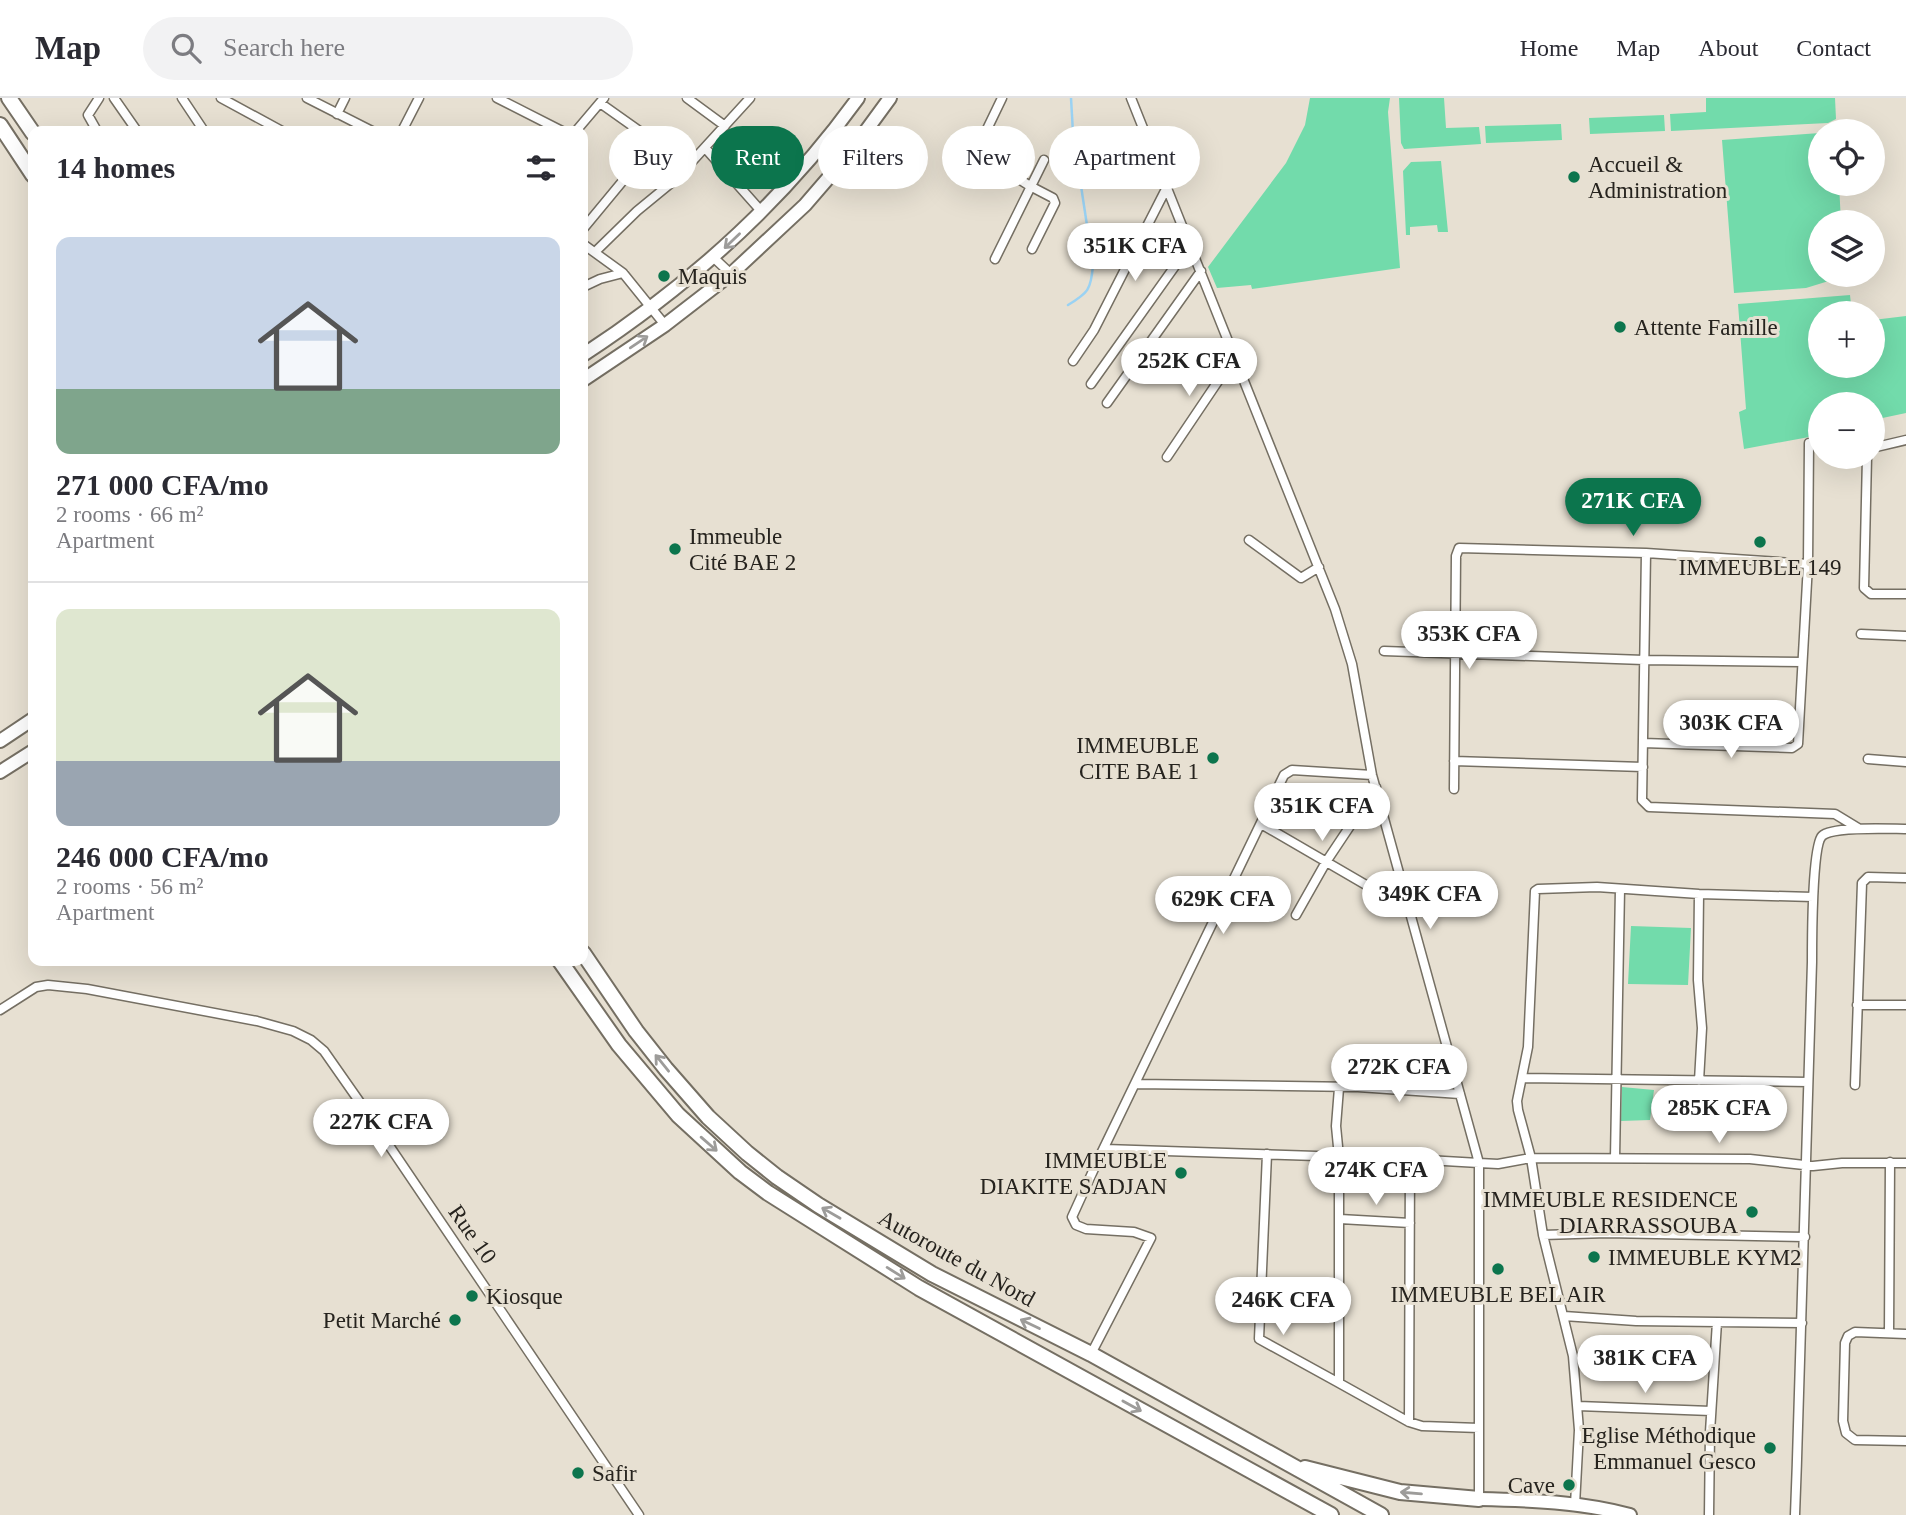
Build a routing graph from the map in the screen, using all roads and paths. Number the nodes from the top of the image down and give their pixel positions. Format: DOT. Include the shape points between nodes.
graph roads {
  1 [pos="9,98"];
  2 [pos="99,98"];
  3 [pos="114,98"];
  4 [pos="182,98"];
  5 [pos="221,98"];
  6 [pos="307,98"];
  7 [pos="345,98"];
  8 [pos="419,98"];
  9 [pos="497,98"];
  10 [pos="687,98"];
  11 [pos="750,98"];
  12 [pos="858,98"];
  13 [pos="890,98"];
  14 [pos="1002,98"];
  15 [pos="1131,98"];
  16 [pos="602,100"];
  17 [pos="337,114"];
  18 [pos="0,125"];
  19 [pos="28,126"];
  20 [pos="94,126"];
  21 [pos="134,126"];
  22 [pos="201,126"];
  23 [pos="266,126"];
  24 [pos="362,126"];
  25 [pos="405,126"];
  26 [pos="552,126"];
  27 [pos="580,126"];
  28 [pos="726,126"];
  29 [pos="989,126"];
  30 [pos="1142,126"];
  31 [pos="711,143"];
  32 [pos="706,149"];
  33 [pos="1044,160"];
  34 [pos="28,167"];
  35 [pos="1035,177"];
  36 [pos="1029,189"];
  37 [pos="1035,189"];
  38 [pos="1166,189"];
  39 [pos="1168,189"];
  40 [pos="762,212"];
  41 [pos="588,223"];
  42 [pos="1190,245"];
  43 [pos="588,247"];
  44 [pos="1032,249"];
  45 [pos="595,252"];
  46 [pos="714,258"];
  47 [pos="995,260"];
  48 [pos="1201,271"];
  49 [pos="623,273"];
  50 [pos="731,274"];
  51 [pos="588,285"];
  52 [pos="650,307"];
  53 [pos="665,325"];
  54 [pos="588,351"];
  55 [pos="1235,356"];
  56 [pos="1073,361"];
  57 [pos="588,377"];
  58 [pos="1091,384"];
  59 [pos="1107,402"];
  60 [pos="1906,440"];
  61 [pos="1885,445"];
  62 [pos="1167,457"];
  63 [pos="1809,469"];
  64 [pos="1867,469"];
  65 [pos="1249,540"];
  66 [pos="1646,553"];
  67 [pos="1808,564"];
  68 [pos="1319,567"];
  69 [pos="1906,594"];
  70 [pos="1861,634"];
  71 [pos="1906,636"];
  72 [pos="1384,651"];
  73 [pos="1455,654"];
  74 [pos="1644,660"];
  75 [pos="1802,662"];
  76 [pos="28,722"];
  77 [pos="0,741"];
  78 [pos="1643,743"];
  79 [pos="28,754"];
  80 [pos="1868,759"];
  81 [pos="1454,761"];
  82 [pos="1906,762"];
  83 [pos="1643,767"];
  84 [pos="0,772"];
  85 [pos="1373,775"];
  86 [pos="1376,788"];
  87 [pos="1454,789"];
  88 [pos="1261,824"];
  89 [pos="1858,828"];
  90 [pos="1906,829"];
  91 [pos="1326,862"];
  92 [pos="1906,878"];
  93 [pos="1620,889"];
  94 [pos="1699,894"];
  95 [pos="1813,897"];
  96 [pos="1409,910"];
  97 [pos="1296,915"];
  98 [pos="588,960"];
  99 [pos="564,966"];
  100 [pos="1857,1005"];
  101 [pos="1906,1005"];
  102 [pos="0,1010"];
  103 [pos="1523,1078"];
  104 [pos="1617,1079"];
  105 [pos="1699,1081"];
  106 [pos="1808,1082"];
  107 [pos="1136,1083"];
  108 [pos="1855,1085"];
  109 [pos="1339,1088"];
  110 [pos="1461,1094"];
  111 [pos="1105,1149"];
  112 [pos="1267,1154"];
  113 [pos="1339,1157"];
  114 [pos="1531,1158"];
  115 [pos="1615,1158"];
  116 [pos="1410,1159"];
  117 [pos="1890,1162"];
  118 [pos="1479,1163"];
  119 [pos="1906,1163"];
  120 [pos="1807,1165"];
  121 [pos="1340,1219"];
  122 [pos="1410,1223"];
  123 [pos="1543,1235"];
  124 [pos="1805,1237"];
  125 [pos="1564,1316"];
  126 [pos="1717,1322"];
  127 [pos="1802,1323"];
  128 [pos="1889,1333"];
  129 [pos="1906,1334"];
  130 [pos="1091,1354"];
  131 [pos="1339,1383"];
  132 [pos="1578,1406"];
  133 [pos="1711,1411"];
  134 [pos="1409,1423"];
  135 [pos="1479,1428"];
  136 [pos="1906,1441"];
  137 [pos="1264,1452"];
  138 [pos="1479,1499"];
  139 [pos="1575,1505"];
  140 [pos="639,1515"];
  141 [pos="1331,1515"];
  142 [pos="1381,1515"];
  143 [pos="1630,1515"];
  144 [pos="1709,1515"];
  145 [pos="1795,1515"];
  1 -- 19 [label="highway"];
  2 -- 20 [label="street" via="88,115"];
  3 -- 21 [label="street"];
  4 -- 22 [label="street"];
  5 -- 23 [label="street"];
  6 -- 17 [label="street"];
  7 -- 17 [label="street"];
  8 -- 25 [label="street"];
  9 -- 26 [label="street"];
  10 -- 28 [label="street"];
  11 -- 28 [label="street"];
  12 -- 40 [label="main road"];
  13 -- 50 [label="main road" via="805,205"];
  14 -- 29 [label="street"];
  15 -- 30 [label="street"];
  16 -- 27 [label="street"];
  16 -- 41 [label="street" via="655,142"];
  17 -- 24 [label="street"];
  18 -- 34 [label="highway"];
  31 -- 32 [label="street"];
  32 -- 40 [label="street"];
  32 -- 45 [label="street"];
  33 -- 35 [label="street"];
  36 -- 47 [label="street"];
  37 -- 44 [label="street" via="1055,203"];
  38 -- 56 [label="street" via="1094,330"];
  39 -- 42 [label="street"];
  40 -- 46 [label="main road, one-way"];
  42 -- 48 [label="street"];
  42 -- 58 [label="street"];
  43 -- 45 [label="street"];
  45 -- 49 [label="street"];
  46 -- 50 [label="street"];
  46 -- 52 [label="main road"];
  48 -- 55 [label="street"];
  48 -- 59 [label="street"];
  49 -- 51 [label="street"];
  49 -- 52 [label="street"];
  50 -- 53 [label="main road"];
  52 -- 53 [label="street"];
  52 -- 54 [label="main road"];
  57 -- 53 [label="main road, one-way"];
  55 -- 62 [label="street"];
  55 -- 68 [label="street"];
  60 -- 61 [label="street"];
  63 -- 67 [label="street"];
  64 -- 69 [label="street" via="1864,588 1871,594"];
  65 -- 68 [label="street" via="1301,578"];
  66 -- 67 [label="street"];
  66 -- 73 [label="street" via="1460,548 1456,556"];
  66 -- 74 [label="street"];
  67 -- 75 [label="street"];
  68 -- 85 [label="street" via="1352,664"];
  70 -- 71 [label="street"];
  72 -- 73 [label="street"];
  73 -- 74 [label="street"];
  73 -- 81 [label="street"];
  74 -- 75 [label="street"];
  74 -- 78 [label="street"];
  75 -- 78 [label="street" via="1796,746"];
  76 -- 77 [label="main road"];
  78 -- 83 [label="street"];
  79 -- 84 [label="main road"];
  80 -- 82 [label="street"];
  81 -- 83 [label="street"];
  81 -- 87 [label="street"];
  83 -- 89 [label="street" via="1642,800 1648,807 1835,814"];
  85 -- 86 [label="street"];
  85 -- 88 [label="street" via="1288,771"];
  86 -- 91 [label="street"];
  86 -- 96 [label="street"];
  88 -- 91 [label="street"];
  88 -- 107 [label="street"];
  89 -- 90 [label="street"];
  89 -- 95 [label="street" via="1822,836"];
  91 -- 96 [label="street"];
  91 -- 97 [label="street"];
  92 -- 100 [label="street" via="1868,877 1862,881"];
  93 -- 94 [label="street"];
  93 -- 103 [label="street" via="1535,891"];
  93 -- 104 [label="street"];
  94 -- 95 [label="street"];
  94 -- 105 [label="street"];
  95 -- 106 [label="street"];
  96 -- 110 [label="street"];
  130 -- 98 [label="highway, Autoroute du Nord, one-way" via="932,1273 818,1205 747,1153 666,1069"];
  99 -- 141 [label="highway, Autoroute du Nord, one-way" via="619,1045 678,1115 768,1193 919,1288"];
  100 -- 101 [label="street"];
  100 -- 108 [label="street"];
  102 -- 140 [label="street, Rue 10" via="36,987 48,985 257,1021 311,1040 359,1101"];
  103 -- 104 [label="street"];
  103 -- 114 [label="street" via="1517,1101"];
  104 -- 105 [label="street"];
  104 -- 115 [label="street"];
  105 -- 106 [label="street"];
  106 -- 120 [label="street"];
  107 -- 109 [label="street"];
  107 -- 111 [label="street"];
  109 -- 110 [label="street"];
  109 -- 113 [label="street"];
  110 -- 118 [label="street"];
  111 -- 112 [label="street"];
  111 -- 130 [label="street" via="1072,1217 1076,1225 1134,1231 1151,1238"];
  112 -- 113 [label="street"];
  112 -- 131 [label="street" via="1259,1339"];
  113 -- 116 [label="street"];
  113 -- 121 [label="street"];
  114 -- 115 [label="street"];
  114 -- 118 [label="street"];
  114 -- 123 [label="street"];
  115 -- 120 [label="street" via="1751,1159"];
  116 -- 118 [label="street"];
  116 -- 122 [label="street"];
  117 -- 119 [label="street"];
  117 -- 120 [label="street"];
  117 -- 128 [label="street"];
  118 -- 135 [label="street"];
  120 -- 124 [label="street"];
  121 -- 122 [label="street"];
  121 -- 131 [label="street"];
  122 -- 134 [label="street"];
  123 -- 124 [label="street"];
  123 -- 125 [label="street"];
  124 -- 127 [label="street"];
  125 -- 126 [label="street"];
  125 -- 132 [label="street"];
  126 -- 127 [label="street"];
  126 -- 133 [label="street"];
  127 -- 145 [label="street"];
  128 -- 129 [label="street"];
  128 -- 136 [label="street" via="1848,1336 1843,1421 1846,1433 1855,1440"];
  130 -- 137 [label="highway, Autoroute du Nord"];
  131 -- 134 [label="street"];
  132 -- 133 [label="street"];
  132 -- 139 [label="street"];
  133 -- 144 [label="street"];
  134 -- 135 [label="street"];
  135 -- 138 [label="street"];
  138 -- 137 [label="highway, one-way" via="1400,1492 1294,1465"];
  137 -- 142 [label="highway, Autoroute du Nord"];
  138 -- 139 [label="main road"];
  139 -- 143 [label="main road"];
}
